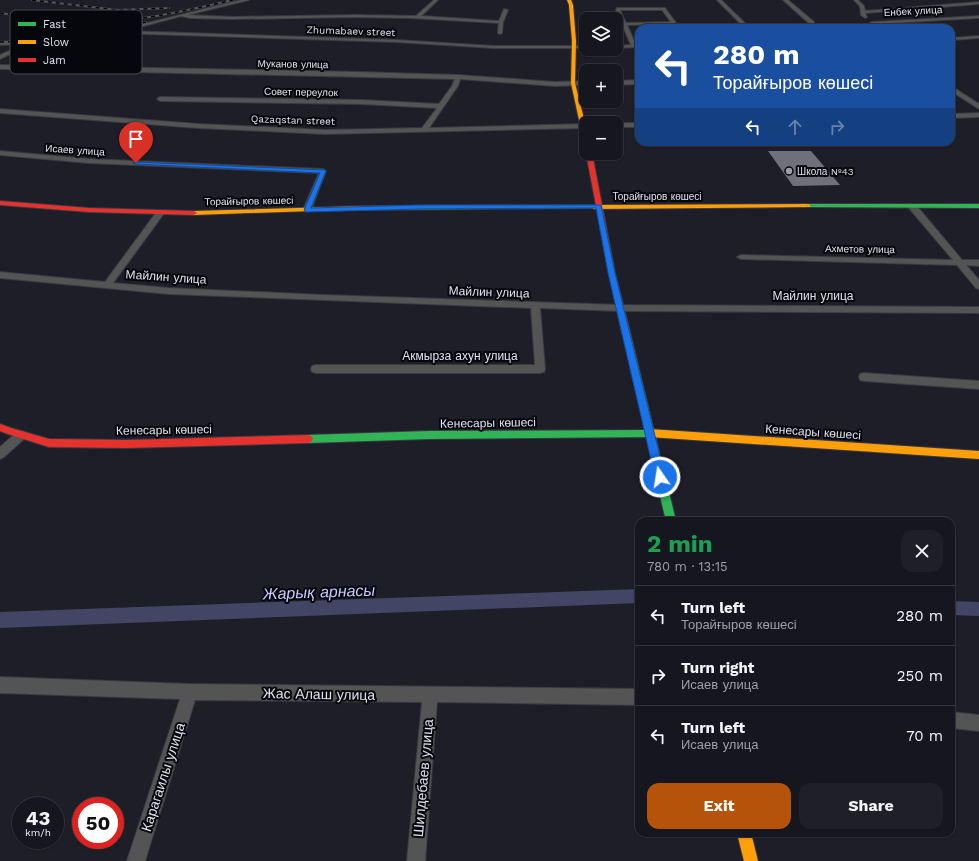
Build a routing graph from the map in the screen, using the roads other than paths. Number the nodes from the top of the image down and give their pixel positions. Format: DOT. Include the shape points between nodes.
graph roads {
  1 [pos="247,0"];
  2 [pos="436,0"];
  3 [pos="569,0"];
  4 [pos="719,0"];
  5 [pos="785,0"];
  6 [pos="856,0"];
  7 [pos="979,3"];
  8 [pos="506,10"];
  9 [pos="863,12"];
  10 [pos="181,15"];
  11 [pos="417,17"];
  12 [pos="979,17"];
  13 [pos="501,22"];
  14 [pos="812,23"];
  15 [pos="872,23"];
  16 [pos="624,24"];
  17 [pos="744,24"];
  18 [pos="142,25"];
  19 [pos="142,33"];
  20 [pos="500,33"];
  21 [pos="979,37"];
  22 [pos="955,39"];
  23 [pos="10,43"];
  24 [pos="0,44"];
  25 [pos="635,44"];
  26 [pos="635,46"];
  27 [pos="623,47"];
  28 [pos="574,48"];
  29 [pos="579,48"];
  30 [pos="10,54"];
  31 [pos="0,57"];
  32 [pos="0,67"];
  33 [pos="10,67"];
  34 [pos="142,70"];
  35 [pos="458,78"];
  36 [pos="635,82"];
  37 [pos="573,83"];
  38 [pos="579,83"];
  39 [pos="623,83"];
  40 [pos="955,91"];
  41 [pos="160,99"];
  42 [pos="441,106"];
  43 [pos="979,108"];
  44 [pos="0,111"];
  45 [pos="979,115"];
  46 [pos="582,116"];
  47 [pos="955,116"];
  48 [pos="623,125"];
  49 [pos="635,125"];
  50 [pos="579,126"];
  51 [pos="424,130"];
  52 [pos="0,153"];
  53 [pos="590,160"];
  54 [pos="0,203"];
  55 [pos="912,206"];
  56 [pos="979,206"];
  57 [pos="599,207"];
  58 [pos="307,210"];
  59 [pos="161,212"];
  60 [pos="741,256"];
  61 [pos="958,262"];
  62 [pos="979,263"];
  63 [pos="0,275"];
  64 [pos="107,285"];
  65 [pos="979,286"];
  66 [pos="535,305"];
  67 [pos="620,308"];
  68 [pos="979,310"];
  69 [pos="316,369"];
  70 [pos="864,376"];
  71 [pos="979,385"];
  72 [pos="0,427"];
  73 [pos="650,433"];
  74 [pos="22,435"];
  75 [pos="0,454"];
  76 [pos="979,455"];
  77 [pos="669,517"];
  78 [pos="0,685"];
  79 [pos="190,692"];
  80 [pos="430,695"];
  81 [pos="635,697"];
  82 [pos="955,720"];
  83 [pos="979,723"];
  84 [pos="745,837"];
  85 [pos="136,861"];
  86 [pos="416,861"];
  87 [pos="751,861"];
  1 -- 10 [label="street"];
  2 -- 11 [label="street"];
  3 -- 28 [label="street"];
  4 -- 17 [label="street"];
  5 -- 14 [label="street"];
  6 -- 9 [label="street" via="862,6"];
  7 -- 9 [label="street"];
  8 -- 13 [label="street"];
  9 -- 15 [label="street"];
  10 -- 11 [label="street"];
  10 -- 18 [label="street"];
  11 -- 13 [label="street"];
  12 -- 15 [label="street, Енбек улица"];
  13 -- 20 [label="street"];
  16 -- 16 [label="street" via="619,9 663,9 674,23"];
  16 -- 25 [label="street"];
  19 -- 28 [label="street, Zhumabaev street"];
  21 -- 22 [label="street"];
  23 -- 24 [label="street"];
  26 -- 27 [label="street"];
  28 -- 29 [label="street, Zhumabaev street"];
  28 -- 37 [label="street"];
  30 -- 31 [label="street"];
  32 -- 33 [label="street, Муканов улица"];
  34 -- 35 [label="street, Муканов улица"];
  35 -- 37 [label="street, Муканов улица"];
  35 -- 42 [label="street"];
  36 -- 39 [label="street"];
  37 -- 38 [label="street, Муканов улица"];
  37 -- 46 [label="street"];
  40 -- 43 [label="street"];
  41 -- 42 [label="street, Совет переулок" via="362,102"];
  42 -- 51 [label="street"];
  44 -- 51 [label="street, Qazaqstan street" via="215,127 325,132"];
  45 -- 47 [label="street"];
  48 -- 49 [label="street"];
  50 -- 51 [label="street, Qazaqstan street"];
  52 -- 58 [label="street, Исаев улица" via="89,161 323,171"];
  53 -- 57 [label="street"];
  54 -- 59 [label="street, Торайғыров көшесі" via="89,210"];
  55 -- 56 [label="street, Торайғыров көшесі"];
  55 -- 57 [label="street, Торайғыров көшесі"];
  55 -- 61 [label="street"];
  57 -- 58 [label="street, Торайғыров көшесі"];
  57 -- 67 [label="street"];
  58 -- 59 [label="street, Торайғыров көшесі"];
  59 -- 64 [label="street"];
  60 -- 61 [label="street, Ахметов улица"];
  61 -- 62 [label="street, Ахметов улица"];
  61 -- 65 [label="street"];
  63 -- 64 [label="street, Майлин улица"];
  64 -- 66 [label="street, Майлин улица" via="215,293"];
  66 -- 67 [label="street, Майлин улица"];
  66 -- 69 [label="street, Акмырза ахун улица" via="540,369"];
  67 -- 68 [label="street, Майлин улица"];
  67 -- 73 [label="street"];
  70 -- 71 [label="street"];
  72 -- 74 [label="street, Кенесары көшесі"];
  73 -- 74 [label="street, Кенесары көшесі" via="429,435 127,444 49,443"];
  73 -- 76 [label="street, Кенесары көшесі"];
  73 -- 77 [label="street"];
  74 -- 75 [label="street"];
  78 -- 79 [label="street, Жас Алаш улица"];
  79 -- 80 [label="street, Жас Алаш улица"];
  79 -- 85 [label="street, Карагаилы улица"];
  80 -- 81 [label="street, Жас Алаш улица"];
  80 -- 86 [label="street, Шилдебаев улица"];
  82 -- 83 [label="street"];
  84 -- 87 [label="street"];
}
